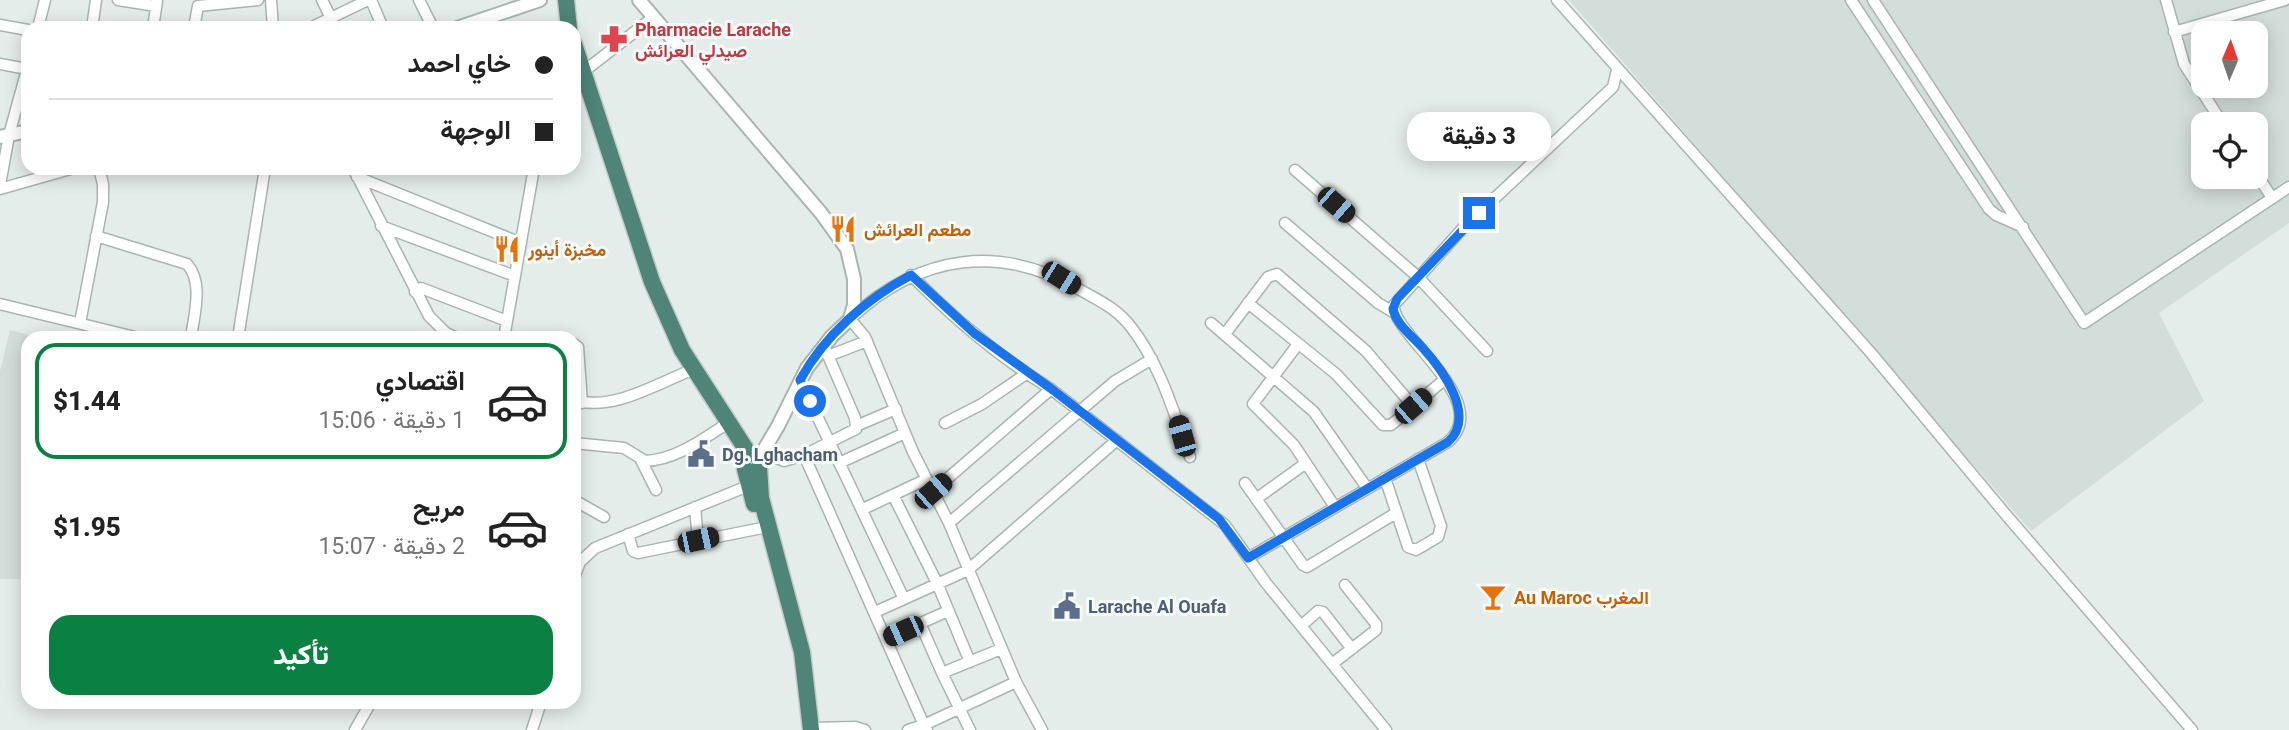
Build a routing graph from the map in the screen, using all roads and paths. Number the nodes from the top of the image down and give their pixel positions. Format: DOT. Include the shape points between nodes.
graph roads {
  1 [pos="45,0"];
  2 [pos="96,0"];
  3 [pos="118,0"];
  4 [pos="258,0"];
  5 [pos="271,0"];
  6 [pos="322,0"];
  7 [pos="369,0"];
  8 [pos="419,0"];
  9 [pos="540,0"];
  10 [pos="639,0"];
  11 [pos="1557,0"];
  12 [pos="1851,0"];
  13 [pos="1873,0"];
  14 [pos="2165,0"];
  15 [pos="2285,0"];
  16 [pos="157,3"];
  17 [pos="198,3"];
  18 [pos="273,15"];
  19 [pos="654,17"];
  20 [pos="331,18"];
  21 [pos="40,21"];
  22 [pos="93,21"];
  23 [pos="154,21"];
  24 [pos="195,21"];
  25 [pos="273,21"];
  26 [pos="277,21"];
  27 [pos="325,21"];
  28 [pos="380,21"];
  29 [pos="430,21"];
  30 [pos="478,21"];
  31 [pos="0,26"];
  32 [pos="21,29"];
  33 [pos="2175,32"];
  34 [pos="0,64"];
  35 [pos="581,66"];
  36 [pos="21,67"];
  37 [pos="1617,70"];
  38 [pos="583,72"];
  39 [pos="21,89"];
  40 [pos="2215,112"];
  41 [pos="5,136"];
  42 [pos="1295,170"];
  43 [pos="47,175"];
  44 [pos="100,175"];
  45 [pos="264,175"];
  46 [pos="356,175"];
  47 [pos="360,175"];
  48 [pos="533,175"];
  49 [pos="0,187"];
  50 [pos="2289,187"];
  51 [pos="2266,189"];
  52 [pos="2272,198"];
  53 [pos="1285,223"];
  54 [pos="380,226"];
  55 [pos="2023,227"];
  56 [pos="96,236"];
  57 [pos="521,243"];
  58 [pos="911,275"];
  59 [pos="515,276"];
  60 [pos="1418,277"];
  61 [pos="415,292"];
  62 [pos="1248,303"];
  63 [pos="0,304"];
  64 [pos="1393,312"];
  65 [pos="850,319"];
  66 [pos="507,321"];
  67 [pos="80,323"];
  68 [pos="1211,323"];
  69 [pos="111,331"];
  70 [pos="192,331"];
  71 [pos="239,331"];
  72 [pos="446,331"];
  73 [pos="505,331"];
  74 [pos="1225,334"];
  75 [pos="867,341"];
  76 [pos="1298,344"];
  77 [pos="826,351"];
  78 [pos="1487,351"];
  79 [pos="1152,359"];
  80 [pos="694,369"];
  81 [pos="1026,374"];
  82 [pos="1273,375"];
  83 [pos="1445,379"];
  84 [pos="800,380"];
  85 [pos="1051,389"];
  86 [pos="581,401"];
  87 [pos="1413,406"];
  88 [pos="896,409"];
  89 [pos="1082,413"];
  90 [pos="728,423"];
  91 [pos="945,423"];
  92 [pos="856,426"];
  93 [pos="905,433"];
  94 [pos="1117,440"];
  95 [pos="829,442"];
  96 [pos="581,443"];
  97 [pos="804,455"];
  98 [pos="1190,457"];
  99 [pos="1419,459"];
  100 [pos="641,460"];
  101 [pos="755,460"];
  102 [pos="839,463"];
  103 [pos="1306,463"];
  104 [pos="1385,478"];
  105 [pos="927,479"];
  106 [pos="1245,483"];
  107 [pos="748,486"];
  108 [pos="1367,488"];
  109 [pos="656,490"];
  110 [pos="933,491"];
  111 [pos="893,495"];
  112 [pos="1256,499"];
  113 [pos="581,504"];
  114 [pos="695,507"];
  115 [pos="1335,507"];
  116 [pos="863,509"];
  117 [pos="1396,513"];
  118 [pos="604,517"];
  119 [pos="948,523"];
  120 [pos="762,528"];
  121 [pos="628,534"];
  122 [pos="1283,536"];
  123 [pos="698,540"];
  124 [pos="1248,558"];
  125 [pos="581,561"];
  126 [pos="968,570"];
  127 [pos="937,583"];
  128 [pos="1345,585"];
  129 [pos="904,599"];
  130 [pos="948,611"];
  131 [pos="875,612"];
  132 [pos="919,623"];
  133 [pos="1301,626"];
  134 [pos="887,638"];
  135 [pos="1002,649"];
  136 [pos="1352,649"];
  137 [pos="970,662"];
  138 [pos="1332,664"];
  139 [pos="942,673"];
  140 [pos="1016,682"];
  141 [pos="960,708"];
  142 [pos="367,709"];
  143 [pos="539,709"];
  144 [pos="926,727"];
  145 [pos="808,729"];
  146 [pos="1039,729"];
  147 [pos="355,730"];
  148 [pos="532,730"];
  149 [pos="865,730"];
  150 [pos="908,730"];
  151 [pos="970,730"];
  152 [pos="1386,730"];
  153 [pos="2192,730"];
  1 -- 21 [label="street"];
  2 -- 22 [label="street"];
  3 -- 16 [label="street"];
  4 -- 17 [label="street"];
  5 -- 18 [label="street"];
  6 -- 20 [label="street"];
  7 -- 20 [label="street"];
  7 -- 28 [label="street"];
  8 -- 29 [label="street"];
  9 -- 30 [label="street"];
  10 -- 19 [label="street"];
  11 -- 37 [label="street"];
  12 -- 55 [label="street" via="1989,209"];
  13 -- 55 [label="street"];
  14 -- 33 [label="street"];
  15 -- 33 [label="street"];
  16 -- 23 [label="street"];
  17 -- 24 [label="street"];
  18 -- 25 [label="street"];
  18 -- 26 [label="street"];
  19 -- 38 [label="street"];
  19 -- 65 [label="street" via="845,244 855,294"];
  20 -- 27 [label="street"];
  31 -- 32 [label="street"];
  33 -- 40 [label="street" via="2184,64"];
  34 -- 36 [label="street"];
  35 -- 38 [label="highway"];
  37 -- 60 [label="street" via="1613,87 1463,228"];
  37 -- 153 [label="street" via="1871,354"];
  38 -- 80 [label="highway" via="652,282"];
  39 -- 41 [label="street"];
  41 -- 49 [label="street"];
  42 -- 60 [label="street"];
  43 -- 49 [label="street"];
  44 -- 56 [label="street" via="104,194"];
  45 -- 71 [label="street"];
  46 -- 54 [label="street"];
  47 -- 57 [label="street"];
  48 -- 57 [label="street"];
  50 -- 52 [label="street"];
  51 -- 52 [label="street"];
  52 -- 55 [label="street" via="2084,323"];
  53 -- 64 [label="street"];
  54 -- 59 [label="street"];
  54 -- 61 [label="street"];
  56 -- 67 [label="street"];
  56 -- 70 [label="street" via="190,267 197,281"];
  57 -- 59 [label="street"];
  58 -- 65 [label="street" via="877,295"];
  58 -- 79 [label="street" via="987,261 1061,278 1118,312"];
  58 -- 81 [label="street"];
  59 -- 66 [label="street"];
  60 -- 64 [label="street" via="1395,302"];
  60 -- 78 [label="street"];
  61 -- 66 [label="street" via="421,288"];
  61 -- 72 [label="street"];
  62 -- 74 [label="street"];
  62 -- 76 [label="street"];
  62 -- 87 [label="street" via="1270,275 1279,275 1366,351"];
  63 -- 67 [label="street"];
  64 -- 83 [label="street"];
  65 -- 75 [label="street"];
  65 -- 77 [label="street"];
  66 -- 73 [label="street"];
  67 -- 69 [label="street"];
  68 -- 74 [label="street"];
  74 -- 82 [label="street"];
  75 -- 77 [label="street"];
  75 -- 88 [label="street"];
  76 -- 82 [label="street"];
  76 -- 87 [label="street" via="1336,374 1383,425 1391,425"];
  77 -- 84 [label="street"];
  77 -- 92 [label="street"];
  79 -- 89 [label="street" via="1115,381"];
  79 -- 98 [label="street"];
  80 -- 86 [label="street" via="613,401"];
  80 -- 90 [label="highway"];
  81 -- 85 [label="street"];
  81 -- 91 [label="street"];
  82 -- 103 [label="street" via="1253,407 1286,435"];
  82 -- 108 [label="street" via="1314,412"];
  83 -- 87 [label="street"];
  83 -- 99 [label="street" via="1460,412 1460,426 1448,442"];
  84 -- 95 [label="street"];
  84 -- 101 [label="street"];
  85 -- 89 [label="street"];
  85 -- 110 [label="street"];
  88 -- 92 [label="street"];
  88 -- 93 [label="street"];
  89 -- 94 [label="street"];
  89 -- 119 [label="street"];
  90 -- 100 [label="street" via="667,458"];
  90 -- 101 [label="highway"];
  92 -- 95 [label="street"];
  93 -- 102 [label="street"];
  93 -- 105 [label="street"];
  94 -- 124 [label="street" via="1219,519"];
  94 -- 126 [label="street"];
  95 -- 97 [label="street"];
  95 -- 102 [label="street"];
  96 -- 100 [label="street" via="624,448"];
  97 -- 101 [label="street" via="784,461"];
  97 -- 131 [label="street"];
  99 -- 104 [label="street"];
  99 -- 117 [label="street" via="1440,534 1412,550"];
  100 -- 109 [label="street"];
  101 -- 107 [label="highway"];
  101 -- 145 [label="highway" via="802,652"];
  102 -- 116 [label="street"];
  103 -- 112 [label="street"];
  103 -- 115 [label="street"];
  104 -- 108 [label="street"];
  104 -- 117 [label="street"];
  105 -- 110 [label="street"];
  105 -- 111 [label="street"];
  106 -- 112 [label="street"];
  107 -- 114 [label="street"];
  107 -- 120 [label="highway"];
  108 -- 115 [label="street"];
  110 -- 119 [label="street"];
  111 -- 116 [label="street"];
  111 -- 127 [label="street"];
  112 -- 122 [label="street"];
  113 -- 118 [label="street"];
  114 -- 121 [label="street"];
  114 -- 123 [label="street"];
  115 -- 122 [label="street"];
  116 -- 129 [label="street"];
  117 -- 122 [label="street" via="1307,567"];
  119 -- 126 [label="street"];
  120 -- 123 [label="street"];
  120 -- 145 [label="highway" via="795,654"];
  121 -- 123 [label="street" via="638,553"];
  121 -- 125 [label="street"];
  122 -- 124 [label="street"];
  124 -- 133 [label="street"];
  126 -- 127 [label="street"];
  126 -- 135 [label="street"];
  127 -- 129 [label="street"];
  127 -- 130 [label="street"];
  128 -- 136 [label="street" via="1376,624 1376,630"];
  129 -- 131 [label="street"];
  130 -- 132 [label="street"];
  130 -- 137 [label="street"];
  131 -- 134 [label="street"];
  132 -- 134 [label="street"];
  132 -- 139 [label="street"];
  133 -- 136 [label="street" via="1318,611 1323,612"];
  133 -- 138 [label="street"];
  134 -- 144 [label="street"];
  135 -- 137 [label="street"];
  135 -- 140 [label="street"];
  136 -- 138 [label="street"];
  137 -- 139 [label="street"];
  138 -- 152 [label="street"];
  139 -- 141 [label="street"];
  140 -- 141 [label="street"];
  140 -- 146 [label="street"];
  141 -- 144 [label="street"];
  141 -- 151 [label="street"];
  142 -- 147 [label="street"];
  143 -- 148 [label="street"];
  144 -- 150 [label="street"];
  145 -- 149 [label="street"];
}
